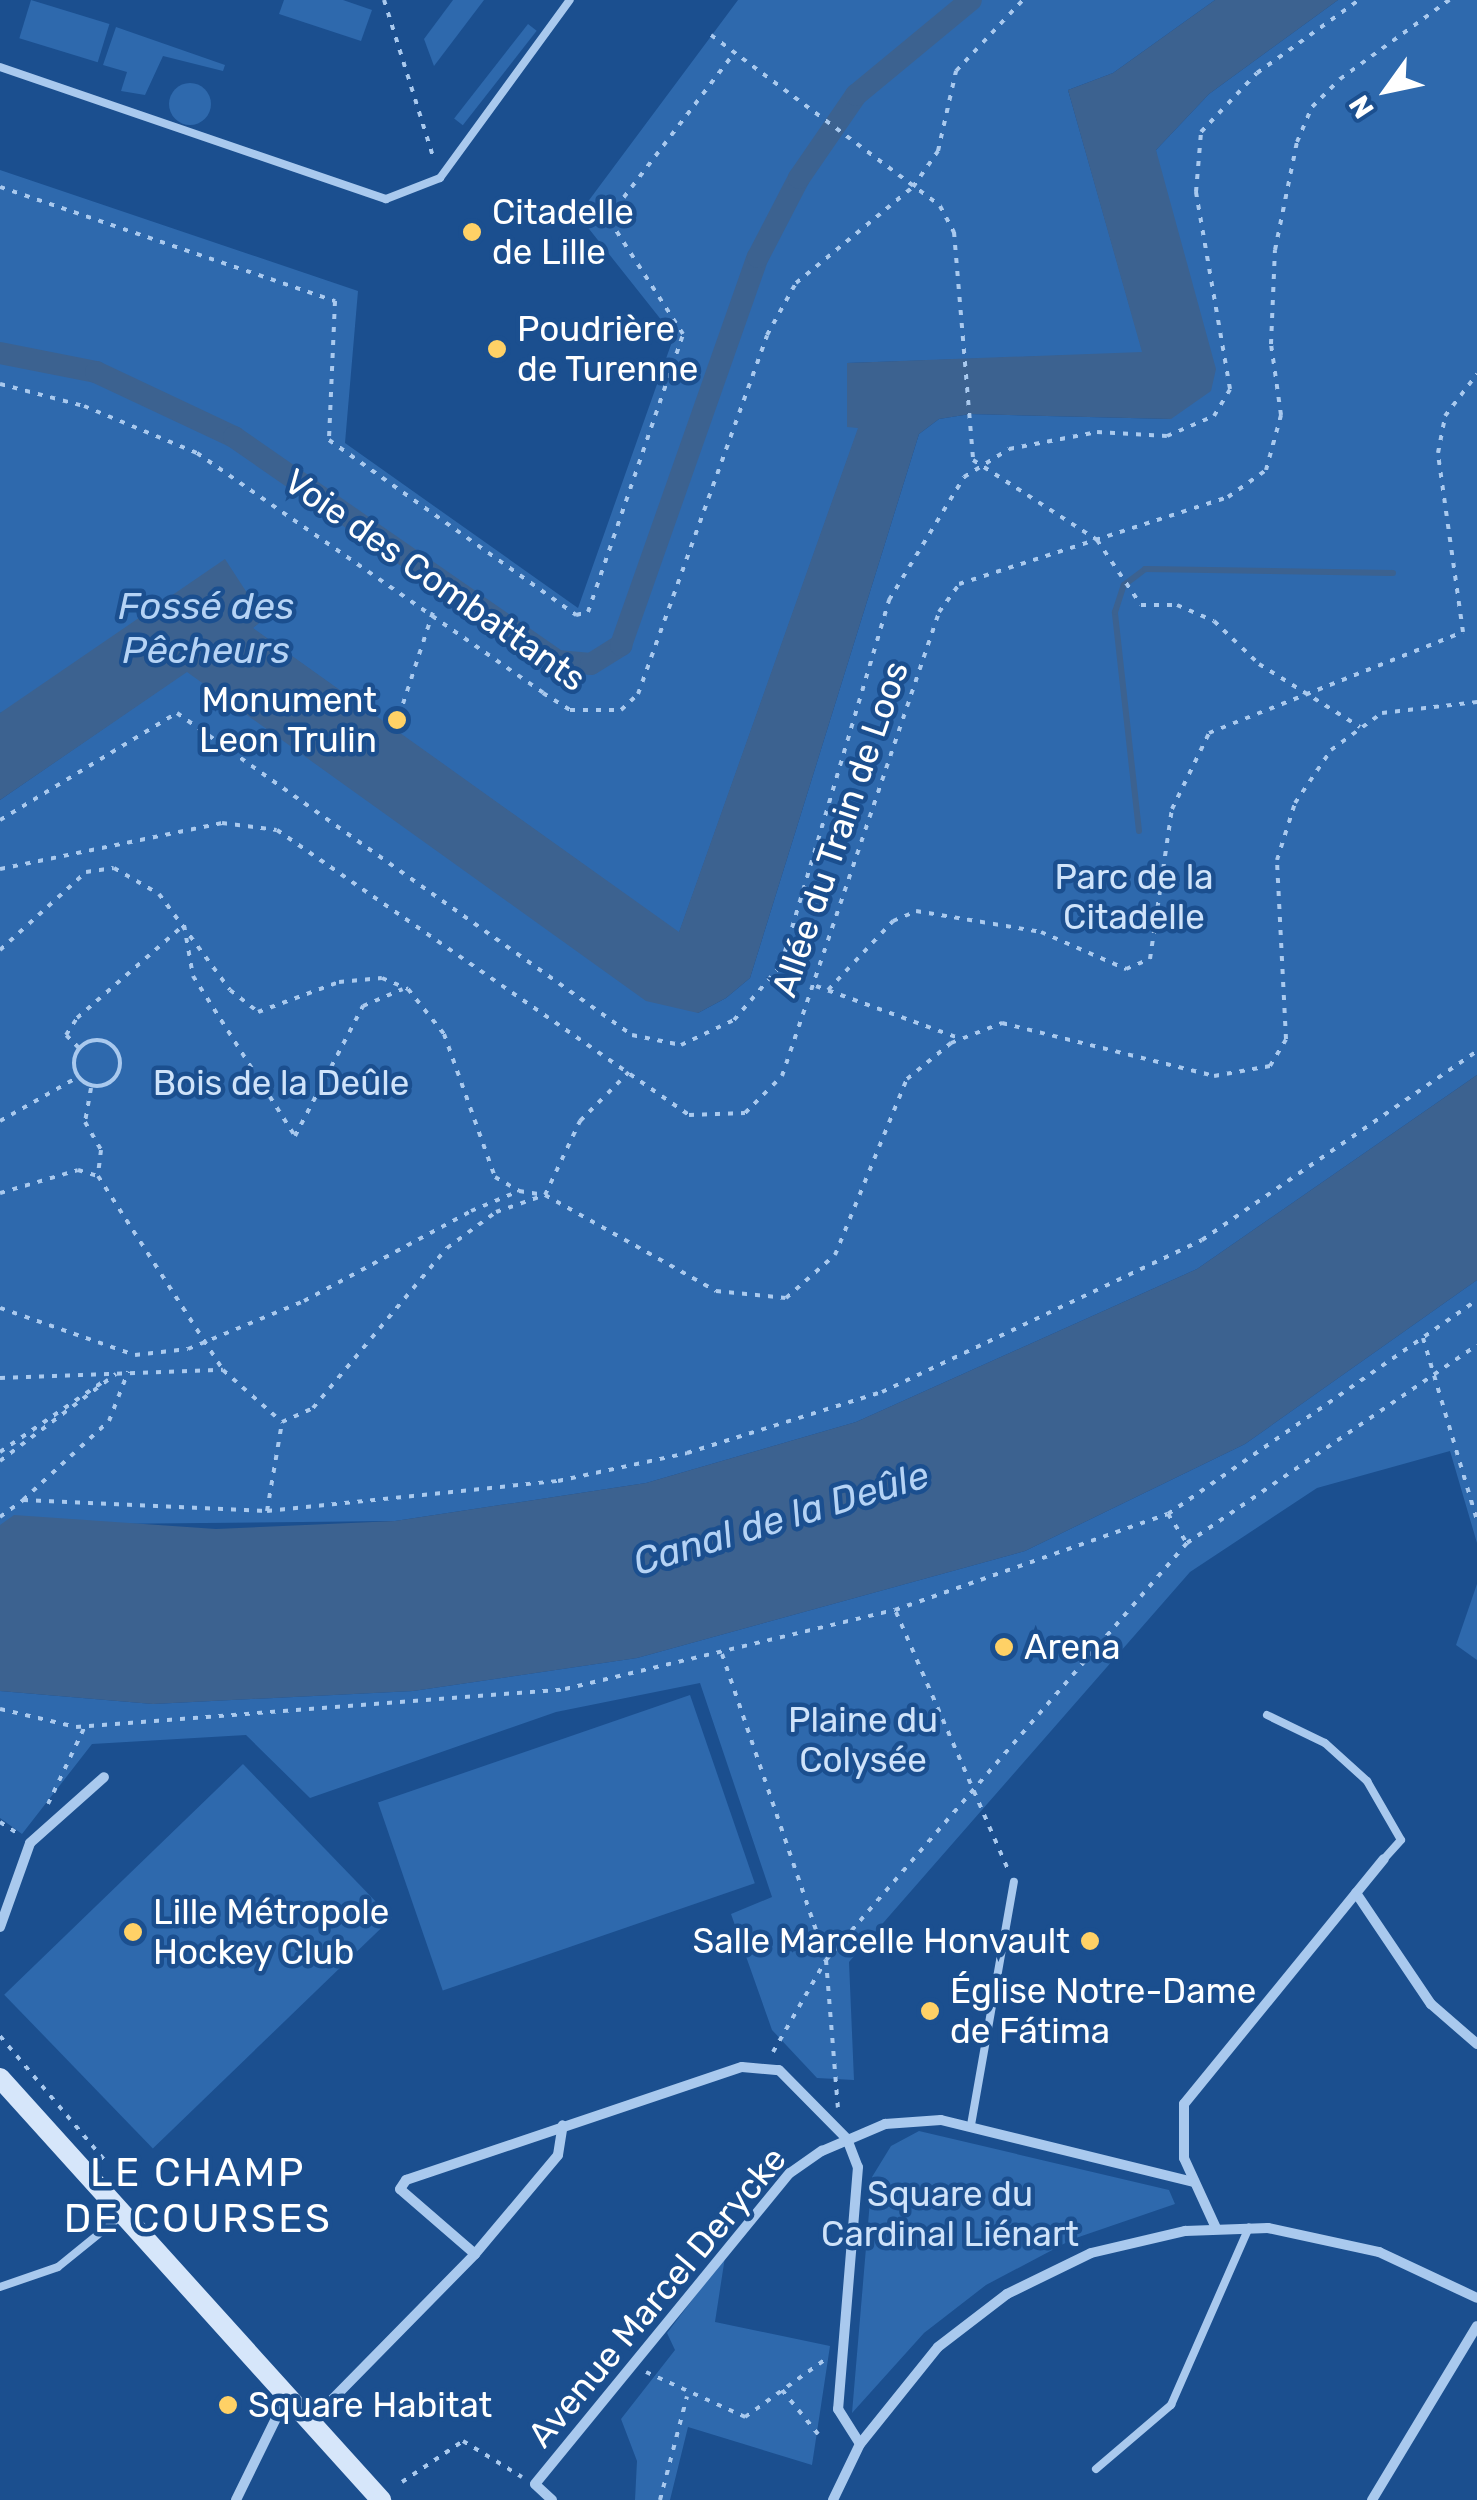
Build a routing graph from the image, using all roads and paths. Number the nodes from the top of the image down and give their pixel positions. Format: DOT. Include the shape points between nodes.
graph roads {
  1 [pos="384,0"];
  2 [pos="570,0"];
  3 [pos="1023,0"];
  4 [pos="1360,0"];
  5 [pos="1449,0"];
  6 [pos="711,35"];
  7 [pos="734,52"];
  8 [pos="0,68"];
  9 [pos="440,178"];
  10 [pos="0,186"];
  11 [pos="913,187"];
  12 [pos="1477,374"];
  13 [pos="0,384"];
  14 [pos="978,463"];
  15 [pos="1098,540"];
  16 [pos="433,612"];
  17 [pos="1306,693"];
  18 [pos="1477,702"];
  19 [pos="398,716"];
  20 [pos="1360,728"];
  21 [pos="0,820"];
  22 [pos="0,869"];
  23 [pos="184,925"];
  24 [pos="0,950"];
  25 [pos="814,985"];
  26 [pos="408,989"];
  27 [pos="828,990"];
  28 [pos="962,1039"];
  29 [pos="78,1048"];
  30 [pos="1477,1051"];
  31 [pos="629,1072"];
  32 [pos="78,1077"];
  33 [pos="91,1086"];
  34 [pos="0,1121"];
  35 [pos="98,1176"];
  36 [pos="519,1191"];
  37 [pos="0,1193"];
  38 [pos="544,1195"];
  39 [pos="1477,1300"];
  40 [pos="0,1308"];
  41 [pos="1423,1338"];
  42 [pos="202,1342"];
  43 [pos="1477,1345"];
  44 [pos="224,1370"];
  45 [pos="128,1372"];
  46 [pos="117,1373"];
  47 [pos="1434,1376"];
  48 [pos="0,1378"];
  49 [pos="282,1422"];
  50 [pos="0,1452"];
  51 [pos="0,1460"];
  52 [pos="23,1500"];
  53 [pos="267,1511"];
  54 [pos="1168,1514"];
  55 [pos="0,1517"];
  56 [pos="1477,1520"];
  57 [pos="1186,1542"];
  58 [pos="895,1610"];
  59 [pos="722,1654"];
  60 [pos="0,1709"];
  61 [pos="1267,1714"];
  62 [pos="85,1726"];
  63 [pos="104,1778"];
  64 [pos="970,1787"];
  65 [pos="0,1822"];
  66 [pos="30,1843"];
  67 [pos="1384,1859"];
  68 [pos="1014,1882"];
  69 [pos="1356,1893"];
  70 [pos="0,1927"];
  71 [pos="826,1960"];
  72 [pos="0,2036"];
  73 [pos="1477,2044"];
  74 [pos="767,2064"];
  75 [pos="0,2078"];
  76 [pos="831,2122"];
  77 [pos="563,2124"];
  78 [pos="972,2126"];
  79 [pos="847,2139"];
  80 [pos="112,2171"];
  81 [pos="1194,2182"];
  82 [pos="122,2215"];
  83 [pos="1249,2227"];
  84 [pos="1216,2228"];
  85 [pos="475,2254"];
  86 [pos="0,2287"];
  87 [pos="1477,2298"];
  88 [pos="1477,2326"];
  89 [pos="847,2346"];
  90 [pos="635,2362"];
  91 [pos="782,2390"];
  92 [pos="289,2393"];
  93 [pos="687,2396"];
  94 [pos="313,2419"];
  95 [pos="818,2434"];
  96 [pos="860,2444"];
  97 [pos="1096,2469"];
  98 [pos="402,2482"];
  99 [pos="535,2484"];
  100 [pos="236,2500"];
  101 [pos="381,2500"];
  102 [pos="552,2500"];
  103 [pos="660,2500"];
  104 [pos="833,2500"];
  105 [pos="1372,2500"];
  1 -- 9 [label="path"];
  2 -- 9 [label="lane"];
  3 -- 11 [label="path, Voie des Combattants" via="956,71 938,151"];
  4 -- 14 [label="path" via="1257,73 1200,132 1196,192 1230,389 1214,416 1168,436 1097,432"];
  5 -- 15 [label="path, Allée du Train de Loos" via="1340,78 1312,106 1297,142 1274,250 1271,344 1280,415 1266,470 1228,497"];
  6 -- 7 [label="path"];
  7 -- 10 [label="path" via="608,218 683,334 588,612 576,615 329,440 335,300"];
  7 -- 11 [label="path"];
  8 -- 9 [label="lane" via="386,199"];
  11 -- 14 [label="path" via="954,232 964,415"];
  11 -- 16 [label="path, Voie des Combattants" via="796,282 766,335 638,694 621,710 570,710"];
  12 -- 17 [label="path" via="1444,416 1438,453 1463,632"];
  13 -- 16 [label="path, Voie des Combattants" via="84,406 196,453"];
  14 -- 15 [label="path"];
  14 -- 21 [label="path" via="889,600 781,964 734,1020 704,1038 660,1044 632,1035 176,713"];
  15 -- 17 [label="path" via="1140,605 1178,606 1214,621"];
  15 -- 25 [label="path, Allée du Train de Loos" via="959,584 938,612"];
  16 -- 19 [label="path"];
  17 -- 20 [label="path"];
  17 -- 27 [label="path" via="1222,725 1187,764 1150,959 1126,969 1040,932 916,911 894,921"];
  18 -- 20 [label="path" via="1382,713"];
  20 -- 28 [label="path" via="1294,803 1276,860 1286,1039 1270,1066 1214,1076 1002,1023"];
  22 -- 31 [label="path, Allée du Train de Loos" via="222,823 278,830"];
  23 -- 24 [label="path" via="144,881 100,867"];
  23 -- 26 [label="path" via="230,990 258,1012 339,982 382,978"];
  23 -- 26 [label="path" via="193,976 287,1134 301,1131 363,1006"];
  23 -- 29 [label="path" via="77,1018 66,1034"];
  25 -- 27 [label="path"];
  25 -- 31 [label="path, Allée du Train de Loos" via="782,1076 744,1114 688,1115"];
  26 -- 36 [label="path" via="444,1034 495,1177"];
  27 -- 28 [label="path"];
  28 -- 38 [label="path" via="906,1079 835,1255 786,1298 716,1291"];
  29 -- 32 [label="path"];
  29 -- 33 [label="path" via="99,1039 118,1052 113,1080"];
  30 -- 53 [label="path" via="1202,1240 882,1392 687,1453 558,1481"];
  31 -- 38 [label="path" via="580,1122"];
  32 -- 33 [label="path"];
  32 -- 34 [label="path"];
  33 -- 35 [label="path" via="84,1122 101,1150"];
  35 -- 37 [label="path" via="78,1170"];
  35 -- 42 [label="path"];
  36 -- 38 [label="path"];
  36 -- 42 [label="path"];
  38 -- 49 [label="path" via="496,1212 447,1248 312,1408"];
  39 -- 41 [label="path"];
  40 -- 42 [label="path" via="135,1355"];
  41 -- 47 [label="path"];
  41 -- 54 [label="path"];
  42 -- 44 [label="path"];
  43 -- 47 [label="path"];
  44 -- 45 [label="path"];
  44 -- 49 [label="path"];
  45 -- 46 [label="path"];
  45 -- 52 [label="path" via="109,1421"];
  46 -- 48 [label="path"];
  46 -- 50 [label="path"];
  46 -- 51 [label="path"];
  47 -- 56 [label="path"];
  47 -- 57 [label="path"];
  49 -- 53 [label="path"];
  52 -- 53 [label="path"];
  52 -- 55 [label="path"];
  54 -- 57 [label="path"];
  54 -- 58 [label="path"];
  57 -- 64 [label="path"];
  58 -- 59 [label="path"];
  58 -- 64 [label="path"];
  59 -- 62 [label="path" via="564,1689"];
  59 -- 71 [label="path"];
  60 -- 62 [label="path"];
  61 -- 67 [label="lane" via="1325,1743 1368,1781 1401,1840"];
  62 -- 66 [label="path"];
  63 -- 66 [label="street"];
  64 -- 68 [label="path"];
  64 -- 71 [label="path"];
  65 -- 66 [label="path"];
  66 -- 70 [label="street"];
  67 -- 69 [label="street"];
  68 -- 78 [label="lane"];
  69 -- 73 [label="street" via="1431,2004"];
  69 -- 81 [label="street" via="1184,2104 1181,2143"];
  71 -- 74 [label="path"];
  71 -- 76 [label="path" via="839,2106"];
  72 -- 80 [label="path"];
  74 -- 76 [label="street"];
  74 -- 77 [label="street"];
  75 -- 82 [label="street"];
  76 -- 79 [label="street"];
  77 -- 85 [label="street" via="558,2155"];
  77 -- 85 [label="street" via="403,2183"];
  78 -- 79 [label="street, Avenue Marcel Derycke" via="904,2121"];
  78 -- 81 [label="street, Avenue Marcel Derycke"];
  79 -- 89 [label="street" via="859,2180"];
  79 -- 90 [label="street, Avenue Marcel Derycke" via="790,2173"];
  81 -- 84 [label="street"];
  82 -- 86 [label="lane" via="58,2268"];
  82 -- 92 [label="street"];
  83 -- 84 [label="street"];
  83 -- 87 [label="street" via="1357,2244"];
  83 -- 97 [label="lane" via="1171,2405"];
  84 -- 96 [label="street" via="1120,2244 1032,2278 938,2347"];
  85 -- 94 [label="street"];
  88 -- 105 [label="street"];
  89 -- 91 [label="path"];
  89 -- 96 [label="street" via="838,2409"];
  90 -- 93 [label="path"];
  90 -- 99 [label="street, Avenue Marcel Derycke"];
  91 -- 93 [label="path" via="746,2417"];
  91 -- 95 [label="path"];
  92 -- 94 [label="street"];
  92 -- 100 [label="street"];
  93 -- 103 [label="path"];
  94 -- 101 [label="street"];
  96 -- 104 [label="street"];
  98 -- 99 [label="path" via="463,2442"];
  99 -- 102 [label="street, Avenue Marcel Derycke"];
}
